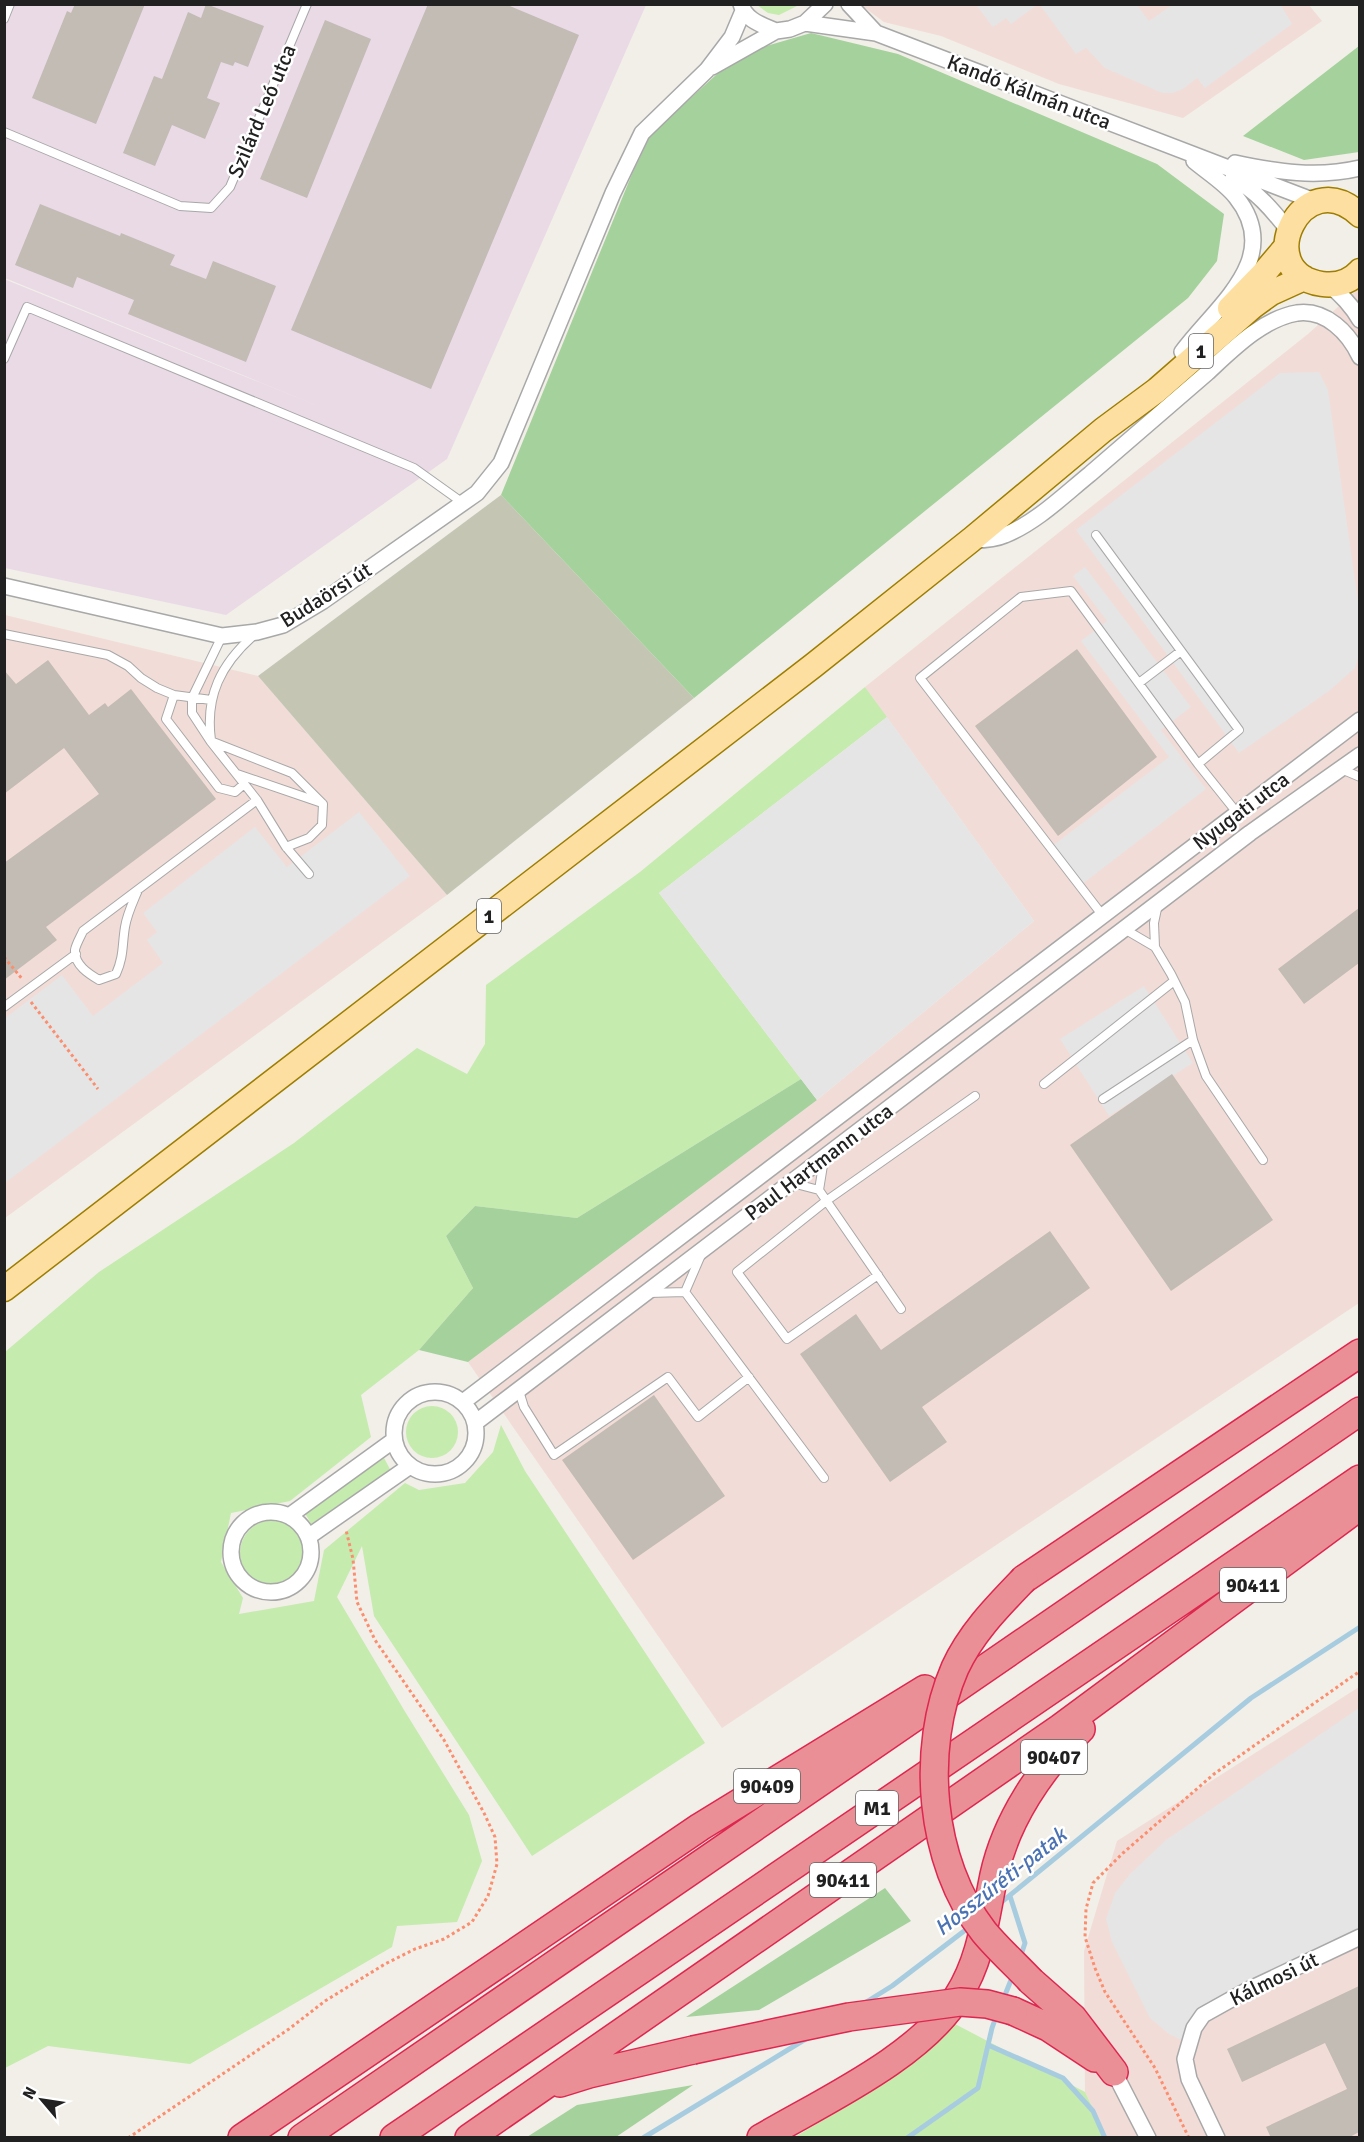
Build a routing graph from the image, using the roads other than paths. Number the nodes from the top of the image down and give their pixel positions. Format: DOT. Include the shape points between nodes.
graph roads {
  1 [pos="10,4"];
  2 [pos="307,4"];
  3 [pos="825,4"];
  4 [pos="849,4"];
  5 [pos="742,8"];
  6 [pos="4,19"];
  7 [pos="805,23"];
  8 [pos="776,31"];
  9 [pos="876,33"];
  10 [pos="707,70"];
  11 [pos="4,132"];
  12 [pos="1182,151"];
  13 [pos="1359,168"];
  14 [pos="1317,202"];
  15 [pos="1354,203"];
  16 [pos="1287,238"];
  17 [pos="1359,271"];
  18 [pos="1304,278"];
  19 [pos="1329,285"];
  20 [pos="1359,320"];
  21 [pos="1182,352"];
  22 [pos="1359,357"];
  23 [pos="4,359"];
  24 [pos="1103,430"];
  25 [pos="463,503"];
  26 [pos="1095,535"];
  27 [pos="971,540"];
  28 [pos="4,586"];
  29 [pos="257,632"];
  30 [pos="4,634"];
  31 [pos="222,636"];
  32 [pos="1181,651"];
  33 [pos="1138,682"];
  34 [pos="174,695"];
  35 [pos="192,698"];
  36 [pos="211,700"];
  37 [pos="1359,720"];
  38 [pos="211,742"];
  39 [pos="1359,756"];
  40 [pos="1198,764"];
  41 [pos="1341,769"];
  42 [pos="236,774"];
  43 [pos="1359,777"];
  44 [pos="244,784"];
  45 [pos="257,800"];
  46 [pos="323,804"];
  47 [pos="1238,814"];
  48 [pos="286,847"];
  49 [pos="309,874"];
  50 [pos="138,890"];
  51 [pos="1122,902"];
  52 [pos="1160,902"];
  53 [pos="1103,916"];
  54 [pos="1126,930"];
  55 [pos="1155,947"];
  56 [pos="76,954"];
  57 [pos="1174,981"];
  58 [pos="4,1007"];
  59 [pos="1193,1040"];
  60 [pos="1044,1083"];
  61 [pos="975,1096"];
  62 [pos="1103,1098"];
  63 [pos="825,1157"];
  64 [pos="1263,1160"];
  65 [pos="790,1183"];
  66 [pos="819,1190"];
  67 [pos="826,1201"];
  68 [pos="701,1252"];
  69 [pos="878,1275"];
  70 [pos="4,1289"];
  71 [pos="685,1292"];
  72 [pos="648,1293"];
  73 [pos="901,1309"];
  74 [pos="1359,1353"];
  75 [pos="749,1377"];
  76 [pos="519,1390"];
  77 [pos="463,1402"];
  78 [pos="1359,1411"];
  79 [pos="475,1424"];
  80 [pos="394,1440"];
  81 [pos="410,1466"];
  82 [pos="824,1478"];
  83 [pos="1359,1479"];
  84 [pos="1359,1506"];
  85 [pos="290,1516"];
  86 [pos="308,1538"];
  87 [pos="1048,1624"];
  88 [pos="1147,1664"];
  89 [pos="1359,1937"];
  90 [pos="1114,2072"];
  91 [pos="536,2091"];
  92 [pos="242,2138"];
  93 [pos="302,2138"];
  94 [pos="394,2138"];
  95 [pos="469,2138"];
  96 [pos="761,2138"];
  97 [pos="1148,2138"];
  98 [pos="1217,2138"];
  1 -- 6 [label="lane"];
  2 -- 11 [label="lane, Szilárd Leó utca" via="230,187 211,208 180,206"];
  3 -- 7 [label="street"];
  4 -- 9 [label="street, Kandó Kálmán utca"];
  5 -- 8 [label="street" via="756,23"];
  5 -- 10 [label="street" via="732,37"];
  7 -- 8 [label="street"];
  7 -- 9 [label="street, Kandó Kálmán utca"];
  8 -- 10 [label="street"];
  9 -- 12 [label="street, Kandó Kálmán utca"];
  10 -- 25 [label="street, Budaörsi út" via="642,133 613,193 501,463 477,493"];
  12 -- 13 [label="street" via="1287,173 1312,175"];
  12 -- 14 [label="street"];
  12 -- 16 [label="street" via="1246,186 1269,205"];
  12 -- 21 [label="street" via="1234,194 1250,218 1252,231 1252,251 1243,279"];
  14 -- 15 [label="main road"];
  14 -- 16 [label="main road, 1" via="1299,213"];
  16 -- 18 [label="main road" via="1292,264"];
  16 -- 21 [label="main road, 1" via="1247,292"];
  17 -- 19 [label="main road" via="1348,280"];
  18 -- 19 [label="main road"];
  18 -- 24 [label="main road, 1" via="1253,306 1157,390"];
  19 -- 20 [label="street" via="1348,302"];
  21 -- 24 [label="main road, 1"];
  22 -- 27 [label="street" via="1347,334 1334,323 1306,313 1278,319 1235,347 1028,523 1005,535"];
  23 -- 25 [label="lane" via="27,307 414,468"];
  24 -- 27 [label="main road, 1"];
  25 -- 29 [label="street, Budaörsi út" via="323,601 283,625"];
  26 -- 32 [label="lane"];
  27 -- 70 [label="main road, 1"];
  28 -- 31 [label="street, Budaörsi út"];
  29 -- 31 [label="street, Budaörsi út"];
  29 -- 36 [label="lane" via="222,672"];
  30 -- 34 [label="lane" via="108,655"];
  31 -- 35 [label="lane"];
  32 -- 33 [label="lane"];
  32 -- 40 [label="lane" via="1239,729"];
  33 -- 40 [label="lane"];
  33 -- 53 [label="lane" via="1071,591 1021,597 920,678"];
  34 -- 35 [label="lane"];
  34 -- 44 [label="lane" via="166,719 219,788 235,792"];
  35 -- 36 [label="lane"];
  35 -- 38 [label="lane" via="192,713"];
  36 -- 38 [label="lane"];
  37 -- 47 [label="street, Nyugati utca"];
  38 -- 42 [label="lane"];
  38 -- 46 [label="lane" via="292,773"];
  39 -- 41 [label="street, Nyugati utca"];
  40 -- 47 [label="lane"];
  41 -- 43 [label="lane"];
  41 -- 52 [label="street, Nyugati utca"];
  42 -- 44 [label="lane"];
  42 -- 46 [label="lane"];
  44 -- 45 [label="lane"];
  45 -- 48 [label="lane"];
  45 -- 50 [label="lane"];
  46 -- 48 [label="lane" via="322,825 309,838"];
  47 -- 51 [label="street, Nyugati utca"];
  48 -- 49 [label="lane"];
  50 -- 56 [label="lane" via="83,931"];
  50 -- 56 [label="lane" via="125,927 123,958 116,974 99,980 84,971"];
  51 -- 53 [label="street, Paul Hartmann utca"];
  52 -- 54 [label="street, Paul Hartmann utca"];
  52 -- 55 [label="lane" via="1154,923"];
  53 -- 77 [label="street, Paul Hartmann utca"];
  54 -- 55 [label="lane"];
  54 -- 63 [label="street, Paul Hartmann utca"];
  55 -- 57 [label="lane"];
  56 -- 58 [label="lane"];
  57 -- 59 [label="lane" via="1185,1002"];
  57 -- 60 [label="lane"];
  59 -- 62 [label="lane"];
  59 -- 64 [label="lane" via="1206,1076"];
  61 -- 67 [label="lane"];
  63 -- 65 [label="street, Paul Hartmann utca"];
  63 -- 66 [label="lane"];
  65 -- 66 [label="lane"];
  65 -- 68 [label="street, Paul Hartmann utca"];
  66 -- 67 [label="lane"];
  67 -- 69 [label="lane"];
  67 -- 69 [label="lane" via="737,1272 787,1339"];
  68 -- 71 [label="lane"];
  68 -- 72 [label="street, Paul Hartmann utca"];
  69 -- 73 [label="lane"];
  71 -- 72 [label="lane"];
  71 -- 75 [label="lane"];
  72 -- 76 [label="street, Paul Hartmann utca"];
  74 -- 90 [label="highway, bridge" via="1024,1579 986,1618 956,1666 940,1708 934,1747 936,1808 949,1864 964,1899 984,1931 1073,2018"];
  75 -- 76 [label="lane" via="698,1417 668,1377 554,1455 524,1407"];
  75 -- 82 [label="lane"];
  76 -- 79 [label="street, Paul Hartmann utca"];
  77 -- 79 [label="street"];
  77 -- 80 [label="street" via="445,1393 426,1392 413,1398 397,1416"];
  78 -- 87 [label="highway, M1"];
  79 -- 81 [label="street" via="474,1444 468,1458 454,1469 435,1474"];
  80 -- 81 [label="street" via="399,1454"];
  80 -- 85 [label="street"];
  81 -- 86 [label="street"];
  83 -- 94 [label="highway, M1"];
  84 -- 88 [label="highway, 90411"];
  85 -- 86 [label="street"];
  85 -- 86 [label="street" via="256,1514 238,1527 230,1544 234,1571 248,1587 261,1592 288,1589 305,1574 310,1561"];
  87 -- 92 [label="highway, 90409" via="970,1661 700,1827"];
  87 -- 93 [label="highway, M1"];
  88 -- 91 [label="highway, 90411" via="955,1802"];
  88 -- 96 [label="highway, 90407" via="1059,1750 1038,1778 1005,1843 994,1874 977,1957 958,1998 910,2048"];
  89 -- 98 [label="street, Kálmosi út" via="1203,2015 1194,2028 1185,2059 1189,2079"];
  90 -- 91 [label="highway, bridge" via="1048,2027 1013,2011 960,2002 849,2017 589,2074"];
  90 -- 97 [label="street"];
  91 -- 95 [label="highway, 90411"];
}
